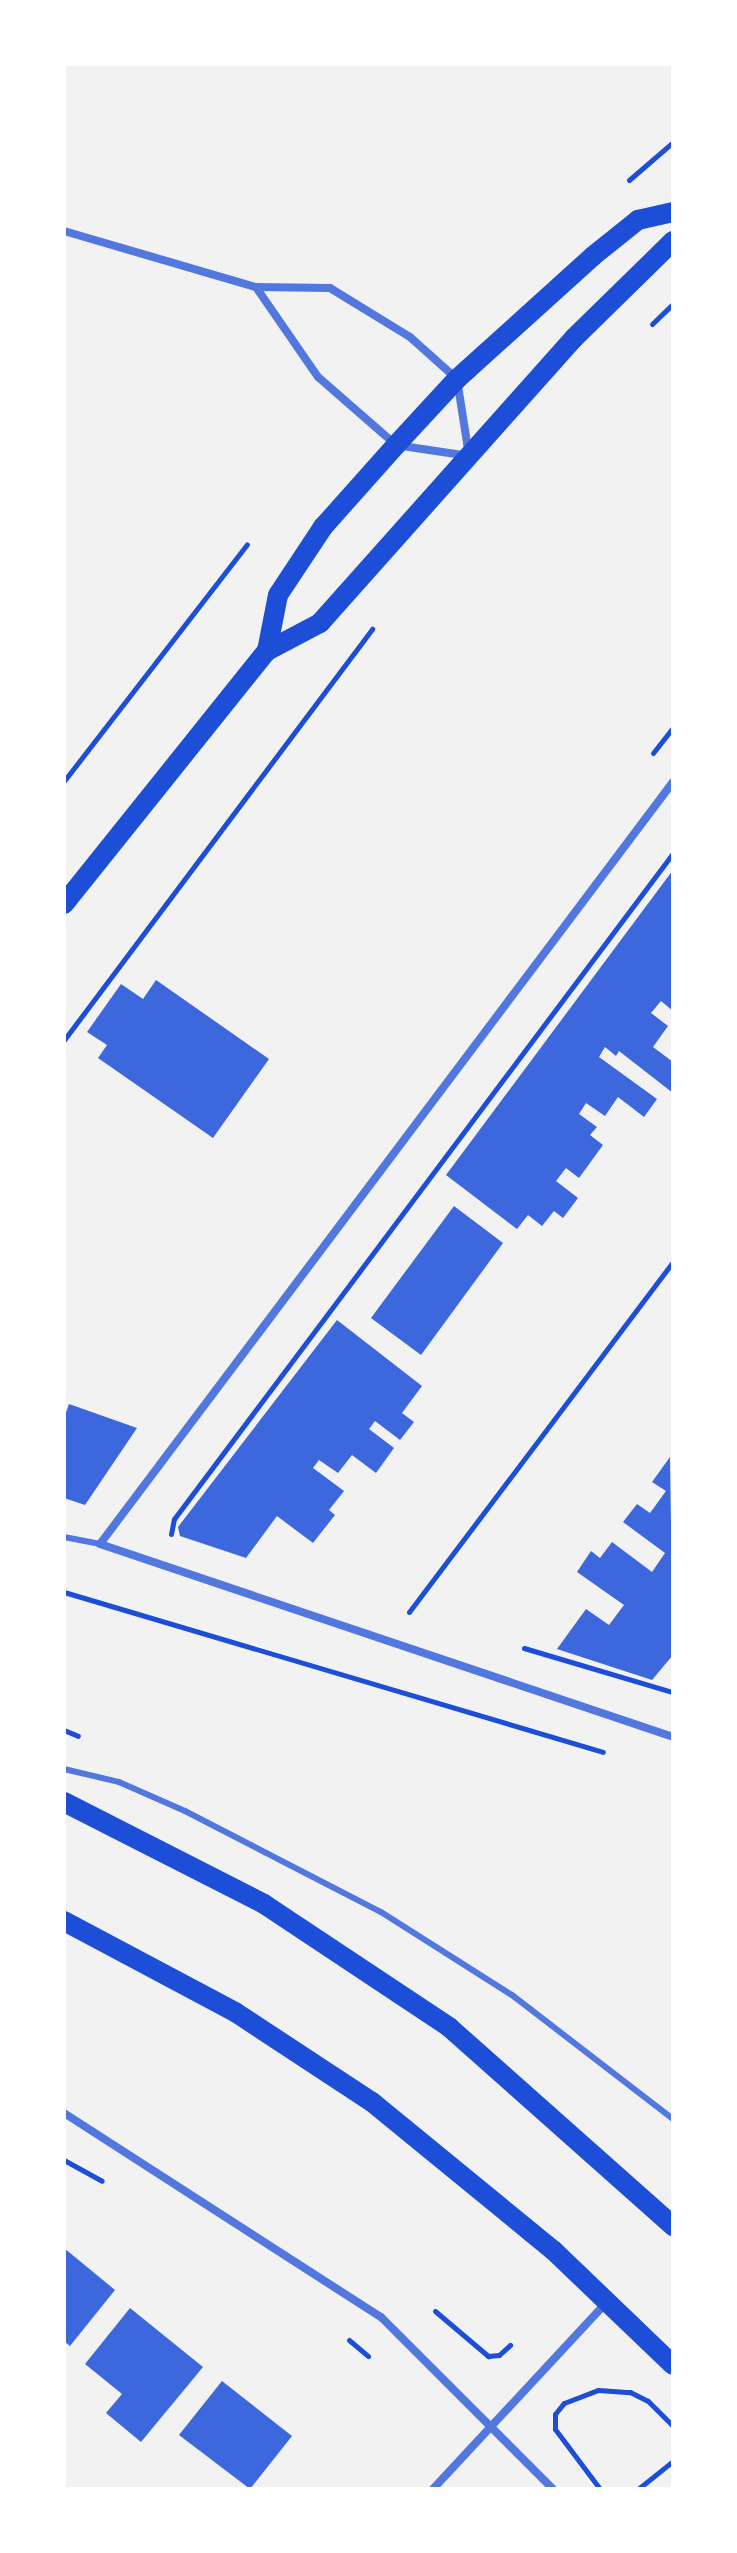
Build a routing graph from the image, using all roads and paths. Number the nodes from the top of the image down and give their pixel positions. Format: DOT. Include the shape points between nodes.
graph roads {
  1 [pos="673,212"];
  2 [pos="64,231"];
  3 [pos="673,241"];
  4 [pos="256,287"];
  5 [pos="673,304"];
  6 [pos="652,324"];
  7 [pos="457,379"];
  8 [pos="396,445"];
  9 [pos="469,456"];
  10 [pos="247,544"];
  11 [pos="378,622"];
  12 [pos="267,651"];
  13 [pos="64,781"];
  14 [pos="673,782"];
  15 [pos="673,853"];
  16 [pos="64,904"];
  17 [pos="64,1040"];
  18 [pos="673,1262"];
  19 [pos="64,1537"];
  20 [pos="177,1543"];
  21 [pos="100,1544"];
  22 [pos="64,1592"];
  23 [pos="394,1608"];
  24 [pos="409,1612"];
  25 [pos="423,1617"];
  26 [pos="521,1647"];
  27 [pos="673,1692"];
  28 [pos="672,1734"];
  29 [pos="613,1755"];
  30 [pos="64,1769"];
  31 [pos="64,1802"];
  32 [pos="64,1921"];
  33 [pos="64,2113"];
  34 [pos="673,2119"];
  35 [pos="673,2226"];
  36 [pos="609,2300"];
  37 [pos="435,2311"];
  38 [pos="510,2345"];
  39 [pos="673,2365"];
  40 [pos="495,2425"];
  41 [pos="673,2426"];
  42 [pos="673,2461"];
  43 [pos="433,2489"];
  44 [pos="553,2489"];
  45 [pos="600,2489"];
  46 [pos="638,2489"];
  1 -- 7 [label="main road" via="638,220"];
  2 -- 4 [label="street"];
  3 -- 9 [label="main road" via="574,338"];
  4 -- 7 [label="street" via="330,288 410,337"];
  4 -- 8 [label="street" via="318,377"];
  5 -- 6 [label="path"];
  7 -- 8 [label="main road"];
  7 -- 9 [label="street"];
  8 -- 9 [label="street"];
  8 -- 12 [label="main road" via="323,527 278,595"];
  9 -- 12 [label="main road" via="320,623"];
  10 -- 13 [label="path"];
  11 -- 17 [label="path"];
  12 -- 16 [label="main road"];
  14 -- 21 [label="street"];
  15 -- 20 [label="path" via="174,1519 170,1532"];
  18 -- 24 [label="path"];
  19 -- 21 [label="lane"];
  21 -- 28 [label="street"];
  22 -- 29 [label="path"];
  23 -- 24 [label="path"];
  24 -- 25 [label="path"];
  26 -- 27 [label="path"];
  30 -- 34 [label="lane" via="119,1782 185,1811 381,1912 512,1995"];
  31 -- 35 [label="main road" via="264,1904 449,2027"];
  32 -- 36 [label="main road" via="235,2012 372,2102"];
  33 -- 40 [label="street" via="381,2317"];
  36 -- 39 [label="main road"];
  36 -- 40 [label="street"];
  37 -- 38 [label="path" via="488,2356 499,2355"];
  40 -- 43 [label="street"];
  40 -- 44 [label="street"];
  41 -- 45 [label="path" via="648,2401 630,2392 598,2390 564,2403 554,2417 555,2429"];
  42 -- 46 [label="path"];
}
